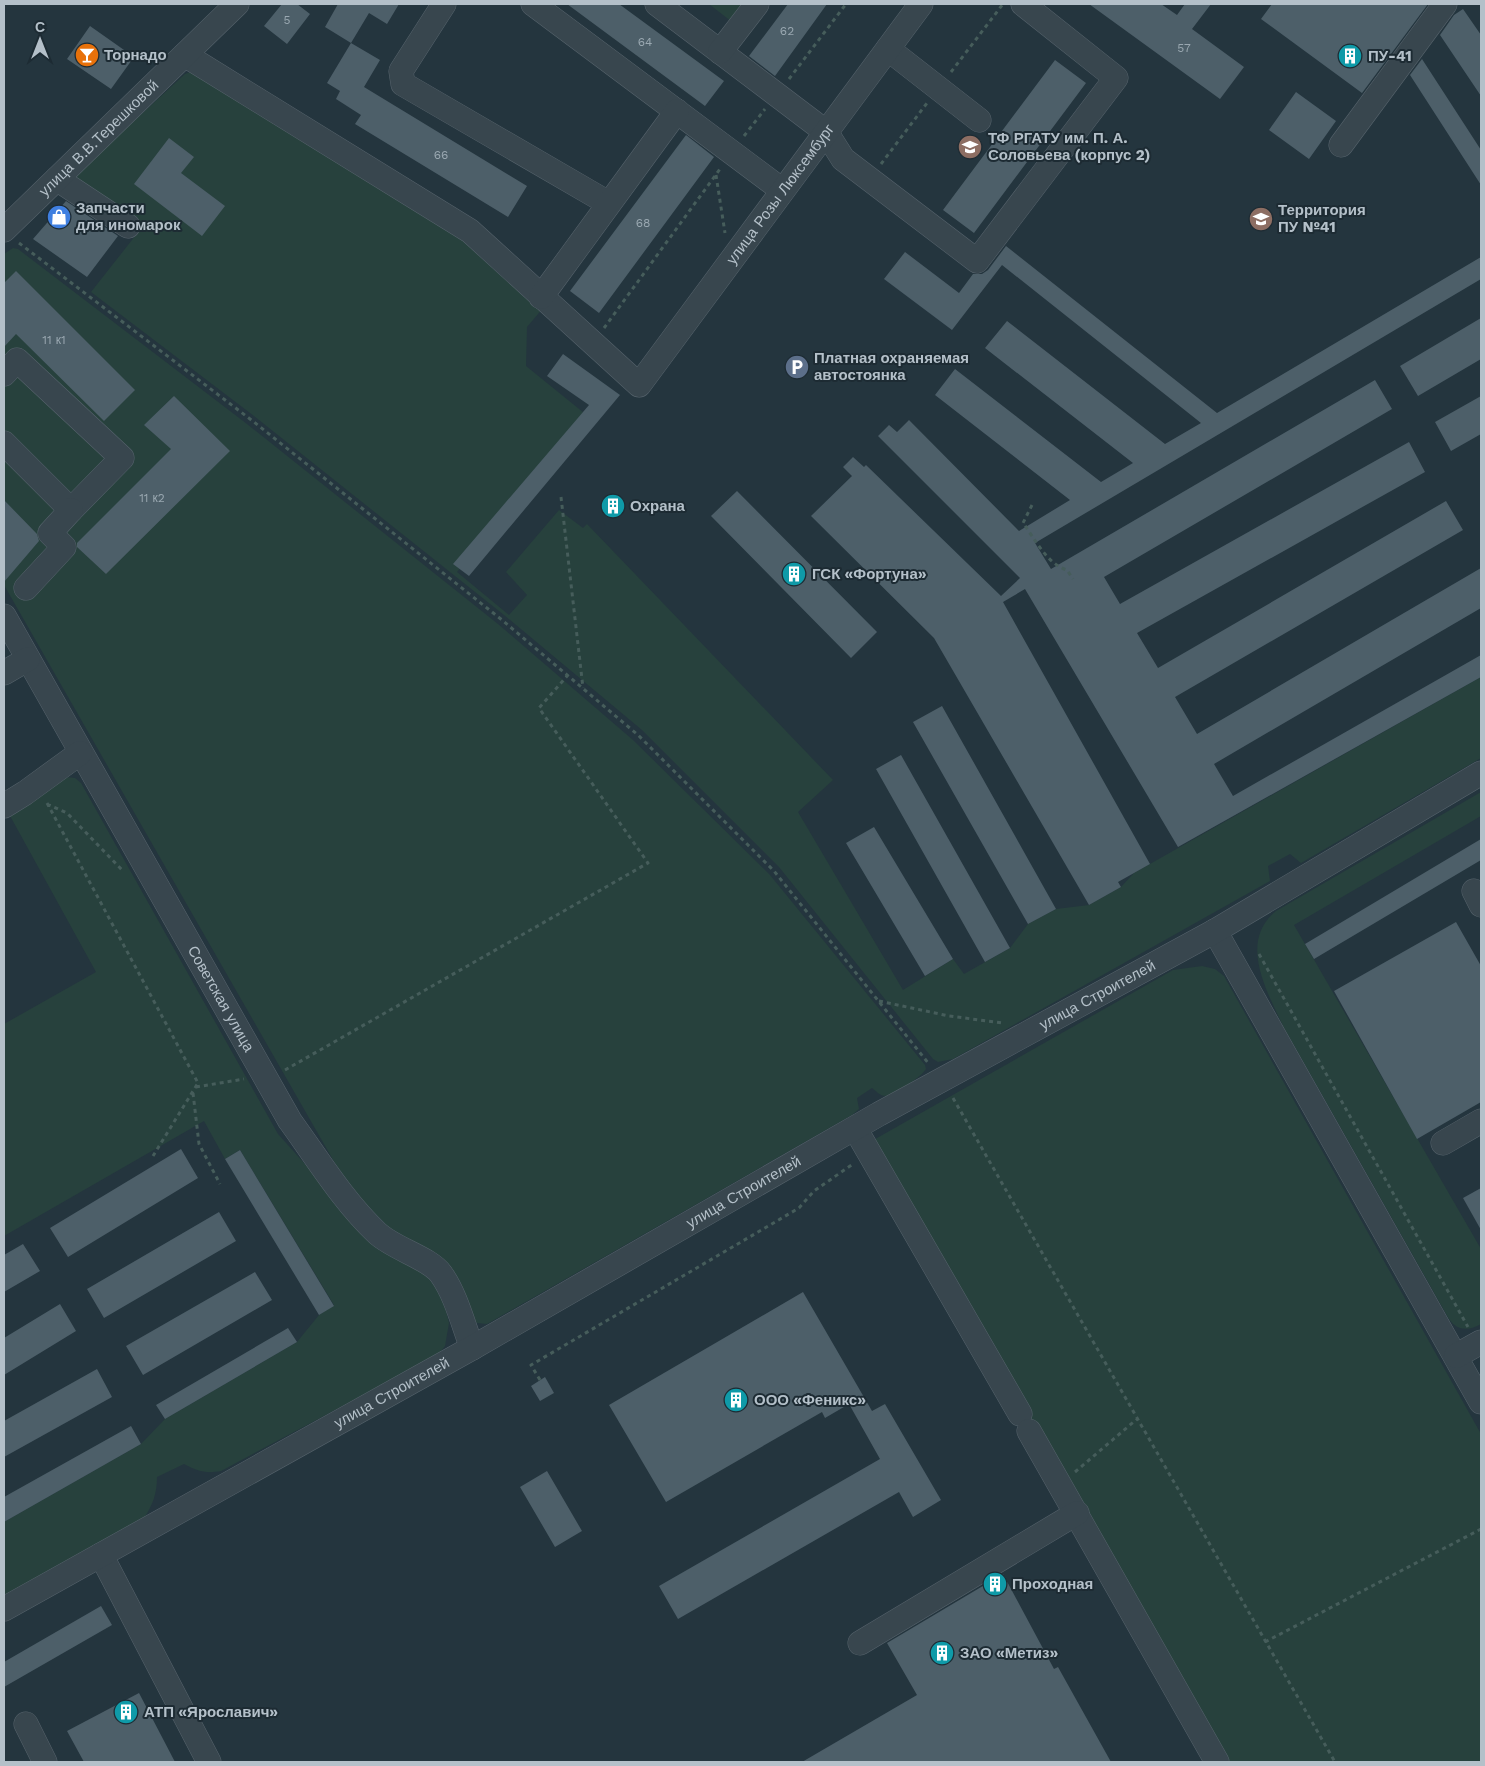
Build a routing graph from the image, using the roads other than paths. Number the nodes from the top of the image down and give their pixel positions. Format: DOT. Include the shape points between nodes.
graph roads {
  1 [pos="237,4"];
  2 [pos="444,4"];
  3 [pos="533,4"];
  4 [pos="657,4"];
  5 [pos="757,4"];
  6 [pos="921,4"];
  7 [pos="1023,4"];
  8 [pos="1445,4"];
  9 [pos="888,49"];
  10 [pos="720,52"];
  11 [pos="185,55"];
  12 [pos="676,111"];
  13 [pos="979,120"];
  14 [pos="826,132"];
  15 [pos="1341,145"];
  16 [pos="62,183"];
  17 [pos="782,190"];
  18 [pos="608,204"];
  19 [pos="128,226"];
  20 [pos="15,231"];
  21 [pos="541,297"];
  22 [pos="4,374"];
  23 [pos="4,443"];
  24 [pos="71,510"];
  25 [pos="26,588"];
  26 [pos="4,616"];
  27 [pos="28,659"];
  28 [pos="4,673"];
  29 [pos="80,753"];
  30 [pos="1481,773"];
  31 [pos="4,806"];
  32 [pos="1215,931"];
  33 [pos="1481,1121"];
  34 [pos="856,1130"];
  35 [pos="1442,1143"];
  36 [pos="1480,1343"];
  37 [pos="472,1348"];
  38 [pos="1456,1356"];
  39 [pos="1481,1402"];
  40 [pos="1077,1513"];
  41 [pos="101,1555"];
  42 [pos="4,1609"];
  43 [pos="860,1643"];
  44 [pos="26,1724"];
  45 [pos="45,1762"];
  46 [pos="209,1762"];
  47 [pos="1217,1762"];
  1 -- 11 [label="street, улица В.В.Терешковой"];
  2 -- 18 [label="street" via="400,71 403,84"];
  3 -- 12 [label="street"];
  4 -- 10 [label="street"];
  5 -- 10 [label="street"];
  6 -- 9 [label="street, улица Розы Люксембург"];
  7 -- 14 [label="street" via="1116,78 977,261 843,159"];
  8 -- 15 [label="street"];
  9 -- 13 [label="street"];
  9 -- 14 [label="street, улица Розы Люксембург"];
  10 -- 14 [label="street"];
  11 -- 16 [label="street, улица В.В.Терешковой"];
  11 -- 21 [label="street" via="470,231"];
  12 -- 17 [label="street"];
  12 -- 18 [label="street"];
  14 -- 17 [label="street, улица Розы Люксембург"];
  16 -- 19 [label="street"];
  16 -- 20 [label="street, улица В.В.Терешковой"];
  17 -- 21 [label="street, улица Розы Люксембург" via="639,385"];
  18 -- 21 [label="street"];
  22 -- 24 [label="street" via="17,360 122,458"];
  23 -- 24 [label="street"];
  24 -- 25 [label="street" via="50,533 64,547"];
  26 -- 27 [label="street, Советская улица"];
  27 -- 28 [label="street"];
  27 -- 29 [label="street, Советская улица"];
  29 -- 31 [label="street" via="37,794"];
  29 -- 37 [label="street, Советская улица" via="290,1121 365,1221 390,1244 440,1273"];
  30 -- 32 [label="street, улица Строителей"];
  32 -- 34 [label="street, улица Строителей"];
  32 -- 38 [label="street"];
  33 -- 35 [label="street"];
  34 -- 37 [label="street, улица Строителей"];
  34 -- 40 [label="street"];
  36 -- 38 [label="street"];
  37 -- 41 [label="street, улица Строителей"];
  38 -- 39 [label="street"];
  40 -- 43 [label="street"];
  40 -- 47 [label="street"];
  41 -- 42 [label="street, улица Строителей"];
  41 -- 46 [label="street"];
  44 -- 45 [label="street"];
}
